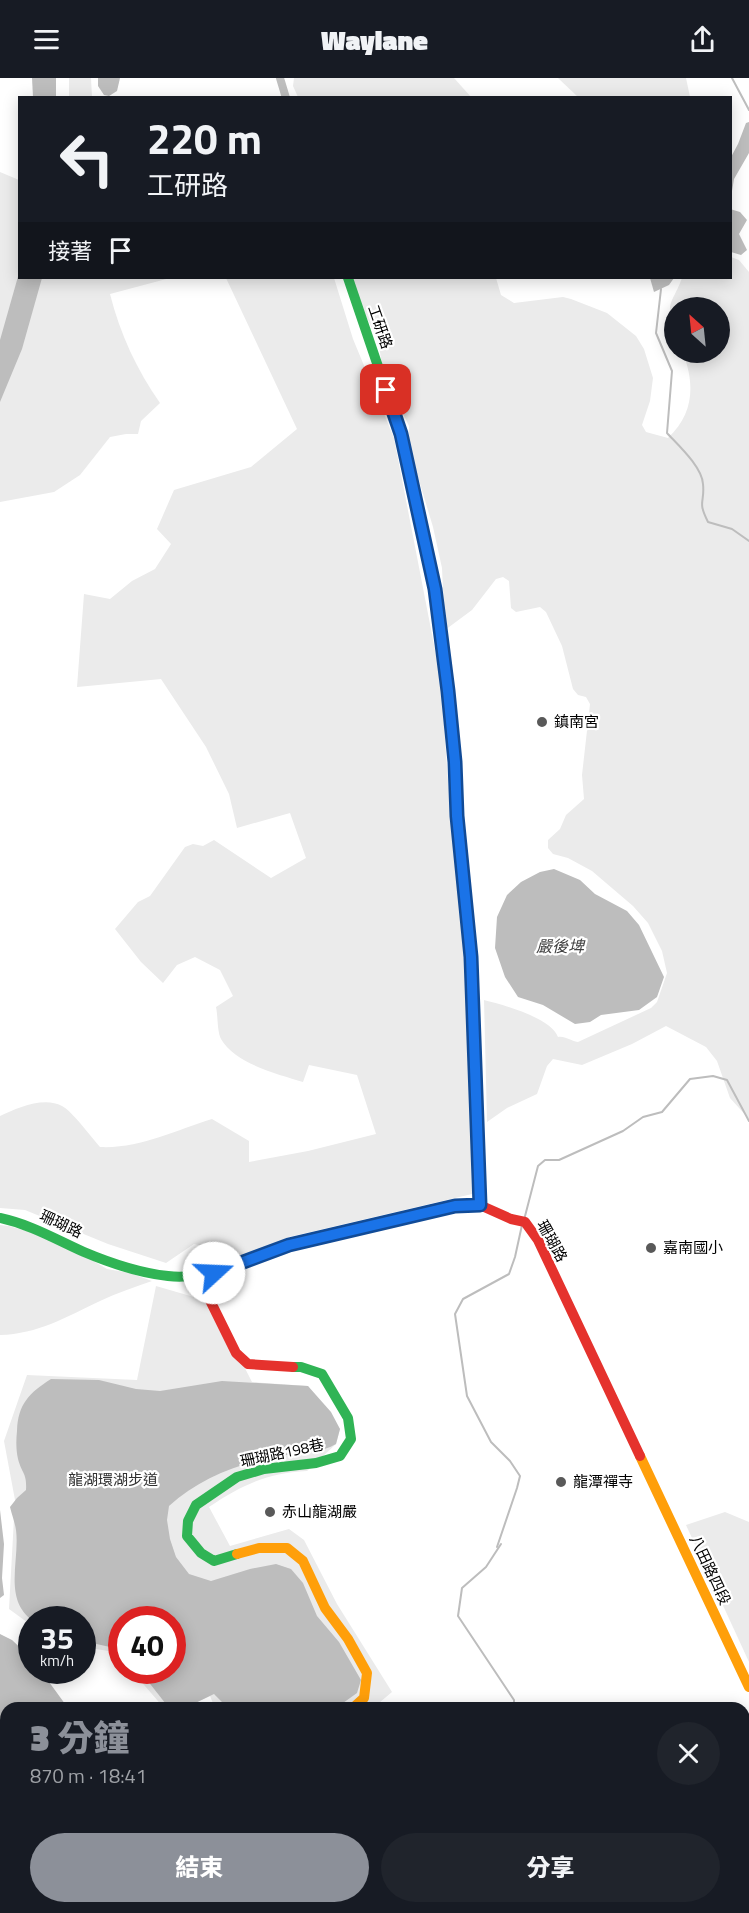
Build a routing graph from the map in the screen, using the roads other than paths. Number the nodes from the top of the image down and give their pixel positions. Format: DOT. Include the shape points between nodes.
graph roads {
  1 [pos="280,78"];
  2 [pos="285,96"];
  3 [pos="348,279"];
  4 [pos="480,1205"];
  5 [pos="0,1218"];
  6 [pos="198,1276"];
  7 [pos="675,1531"];
  8 [pos="749,1687"];
  9 [pos="360,1702"];
  1 -- 2 [label="street"];
  3 -- 4 [label="street, 工研路" via="401,434 435,589 453,738 471,957"];
  4 -- 6 [label="street, 珊瑚路" via="455,1206 289,1245"];
  4 -- 7 [label="street, 珊瑚路" via="525,1222 538,1240"];
  5 -- 6 [label="street, 珊瑚路" via="23,1223 128,1268 172,1277"];
  6 -- 9 [label="street, 珊瑚路198巷" via="236,1353 248,1364 301,1367 322,1374 348,1418 351,1439 340,1456 237,1477 195,1505 187,1536 214,1561 259,1548 287,1548 303,1561 325,1608 367,1673 364,1698"];
  7 -- 8 [label="street, 八田路四段"];
}
